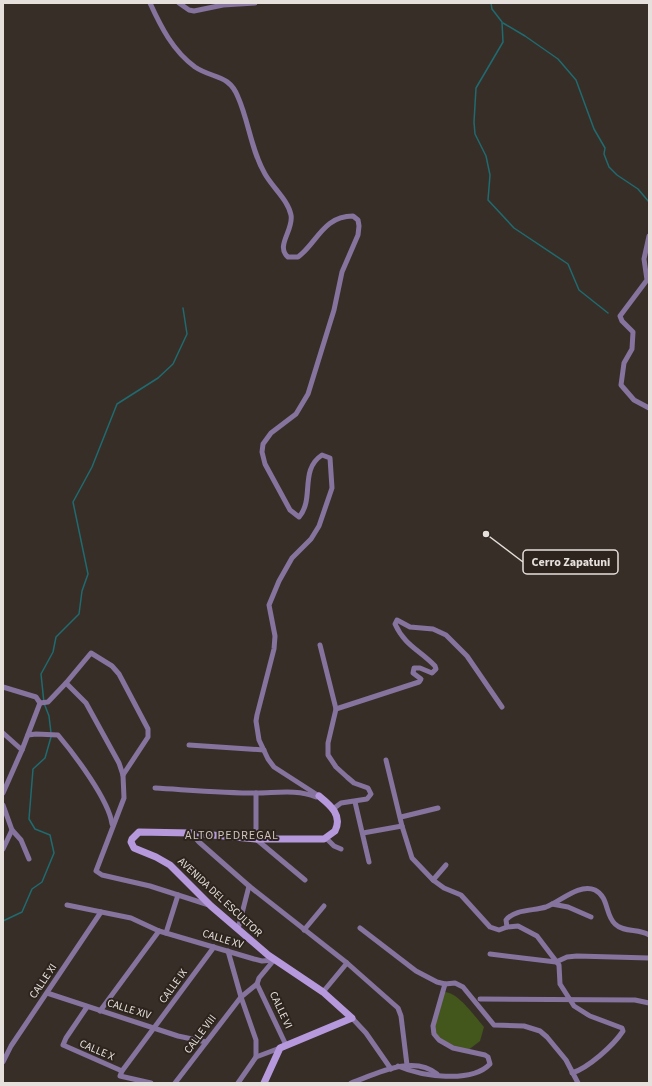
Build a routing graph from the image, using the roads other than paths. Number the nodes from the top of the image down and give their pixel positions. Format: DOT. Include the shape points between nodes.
graph roads {
  1 [pos="150,3"];
  2 [pos="179,3"];
  3 [pos="255,3"];
  4 [pos="649,236"];
  5 [pos="649,408"];
  6 [pos="320,645"];
  7 [pos="66,682"];
  8 [pos="3,688"];
  9 [pos="40,703"];
  10 [pos="502,707"];
  11 [pos="336,709"];
  12 [pos="3,733"];
  13 [pos="28,735"];
  14 [pos="189,745"];
  15 [pos="22,750"];
  16 [pos="264,750"];
  17 [pos="386,760"];
  18 [pos="123,775"];
  19 [pos="155,788"];
  20 [pos="3,793"];
  21 [pos="256,793"];
  22 [pos="321,798"];
  23 [pos="355,802"];
  24 [pos="3,805"];
  25 [pos="438,808"];
  26 [pos="333,809"];
  27 [pos="401,817"];
  28 [pos="112,824"];
  29 [pos="402,826"];
  30 [pos="12,830"];
  31 [pos="191,833"];
  32 [pos="363,834"];
  33 [pos="326,838"];
  34 [pos="256,839"];
  35 [pos="3,849"];
  36 [pos="342,849"];
  37 [pos="29,859"];
  38 [pos="369,862"];
  39 [pos="446,865"];
  40 [pos="305,880"];
  41 [pos="433,880"];
  42 [pos="249,886"];
  43 [pos="178,895"];
  44 [pos="551,904"];
  45 [pos="67,905"];
  46 [pos="211,906"];
  47 [pos="324,906"];
  48 [pos="101,912"];
  49 [pos="591,917"];
  50 [pos="507,927"];
  51 [pos="360,928"];
  52 [pos="238,929"];
  53 [pos="304,930"];
  54 [pos="159,931"];
  55 [pos="166,933"];
  56 [pos="649,935"];
  57 [pos="214,947"];
  58 [pos="228,951"];
  59 [pos="490,954"];
  60 [pos="649,958"];
  61 [pos="274,960"];
  62 [pos="556,962"];
  63 [pos="347,963"];
  64 [pos="257,984"];
  65 [pos="445,984"];
  66 [pos="323,992"];
  67 [pos="47,993"];
  68 [pos="240,996"];
  69 [pos="480,999"];
  70 [pos="572,1001"];
  71 [pos="649,1003"];
  72 [pos="87,1007"];
  73 [pos="100,1010"];
  74 [pos="352,1018"];
  75 [pos="155,1027"];
  76 [pos="206,1042"];
  77 [pos="283,1046"];
  78 [pos="256,1057"];
  79 [pos="3,1062"];
  80 [pos="408,1065"];
  81 [pos="398,1066"];
  82 [pos="391,1069"];
  83 [pos="572,1073"];
  84 [pos="121,1074"];
  85 [pos="437,1074"];
  86 [pos="456,1077"];
  87 [pos="151,1083"];
  88 [pos="175,1083"];
  89 [pos="238,1083"];
  90 [pos="264,1083"];
  91 [pos="351,1083"];
  92 [pos="458,1083"];
  93 [pos="578,1083"];
  1 -- 16 [label="street" via="168,39 178,51 195,66 229,82 235,89 244,110 256,156 291,214 292,226 283,247 284,254 288,257 298,257 324,228 339,218 353,216 358,220 359,226 355,246 342,272 334,310 308,394 296,414 271,433 263,444 265,464 295,516 299,517 305,506 307,479 312,464 322,455 330,458 332,488 319,526 311,539 292,558 269,605 274,649 256,721 257,734"];
  2 -- 3 [label="street" via="194,11 223,5"];
  4 -- 5 [label="street" via="644,259 647,280 620,316 633,332 632,349 624,363 621,385 634,400"];
  6 -- 11 [label="street"];
  7 -- 9 [label="street" via="48,702"];
  7 -- 18 [label="street" via="86,703"];
  7 -- 18 [label="street" via="91,653 114,668 128,688 148,729 148,737"];
  8 -- 9 [label="street" via="36,697"];
  9 -- 13 [label="street"];
  10 -- 11 [label="street" via="467,656 446,635 434,629 410,627 397,620 395,624 408,644 422,653 436,669 432,673 414,668 413,673 421,679 419,682"];
  11 -- 23 [label="street" via="328,743 328,755 347,777 354,783 368,788 371,794 370,798"];
  12 -- 15 [label="street"];
  13 -- 15 [label="street"];
  13 -- 28 [label="street" via="58,735 106,805"];
  14 -- 16 [label="street"];
  15 -- 20 [label="street"];
  16 -- 22 [label="street" via="274,767"];
  17 -- 27 [label="street"];
  18 -- 28 [label="street" via="124,798"];
  19 -- 21 [label="street"];
  21 -- 22 [label="street" via="308,793"];
  21 -- 34 [label="street"];
  22 -- 26 [label="street"];
  23 -- 26 [label="street" via="341,804"];
  23 -- 32 [label="street"];
  24 -- 30 [label="street"];
  25 -- 27 [label="street"];
  26 -- 33 [label="street" via="338,818 338,826"];
  27 -- 29 [label="street"];
  28 -- 43 [label="street" via="96,871 102,875"];
  29 -- 32 [label="street"];
  29 -- 41 [label="street" via="412,858"];
  30 -- 35 [label="street"];
  30 -- 37 [label="street"];
  31 -- 34 [label="street, AVENIDA DEL ESCULTOR"];
  31 -- 42 [label="street"];
  31 -- 46 [label="street, AVENIDA DEL ESCULTOR" via="139,832 133,836 131,842 137,850 170,865"];
  32 -- 38 [label="street"];
  33 -- 34 [label="street, AVENIDA DEL ESCULTOR"];
  33 -- 36 [label="street" via="334,846"];
  34 -- 40 [label="street"];
  39 -- 41 [label="street"];
  41 -- 50 [label="street" via="461,895 490,927 499,930"];
  42 -- 52 [label="street"];
  42 -- 53 [label="street"];
  43 -- 46 [label="street"];
  43 -- 55 [label="street"];
  44 -- 49 [label="street" via="568,907"];
  44 -- 50 [label="street" via="525,910 510,917 506,920"];
  44 -- 56 [label="street" via="584,889 596,890 603,898 615,924 620,928 644,931"];
  45 -- 48 [label="street"];
  46 -- 52 [label="street, AVENIDA DEL ESCULTOR"];
  47 -- 53 [label="street"];
  48 -- 54 [label="street" via="136,920"];
  48 -- 67 [label="street, CALLE XI"];
  50 -- 62 [label="street" via="518,926 537,936"];
  51 -- 65 [label="street" via="416,971"];
  52 -- 61 [label="street, AVENIDA DEL ESCULTOR"];
  53 -- 63 [label="street"];
  54 -- 55 [label="street, CALLE XV"];
  54 -- 73 [label="street"];
  55 -- 57 [label="street, CALLE XV"];
  57 -- 58 [label="street, CALLE XV"];
  57 -- 75 [label="street, CALLE IX"];
  58 -- 61 [label="street, CALLE XV" via="262,961"];
  58 -- 68 [label="street"];
  59 -- 62 [label="street"];
  60 -- 62 [label="street" via="576,956"];
  61 -- 64 [label="street"];
  61 -- 66 [label="street, AVENIDA DEL ESCULTOR"];
  62 -- 70 [label="street" via="559,964 560,984"];
  63 -- 66 [label="street"];
  63 -- 80 [label="street" via="398,1008 402,1016"];
  64 -- 68 [label="street, CALLE VIII"];
  64 -- 77 [label="street, CALLE VI"];
  65 -- 83 [label="street" via="455,983 463,987 494,1025 524,1026 540,1031 566,1060"];
  65 -- 86 [label="street" via="433,1026 434,1034 445,1044 482,1053 490,1061 483,1070"];
  66 -- 74 [label="street, AVENIDA DEL ESCULTOR"];
  67 -- 72 [label="street, CALLE XIV"];
  67 -- 79 [label="street, CALLE XI"];
  68 -- 76 [label="street, CALLE VIII"];
  68 -- 78 [label="street" via="256,1040"];
  69 -- 70 [label="street"];
  70 -- 71 [label="street" via="629,1000"];
  70 -- 83 [label="street" via="574,1006 590,1016 622,1028 623,1031 582,1070"];
  72 -- 73 [label="street, CALLE XIV"];
  72 -- 84 [label="street, CALLE X" via="63,1045"];
  73 -- 75 [label="street, CALLE XIV"];
  74 -- 77 [label="street"];
  74 -- 82 [label="street, AVENIDA DEL ESCULTOR" via="366,1033"];
  75 -- 76 [label="street, CALLE XIV" via="178,1036"];
  75 -- 84 [label="street, CALLE IX"];
  76 -- 88 [label="street, CALLE VIII"];
  77 -- 78 [label="street"];
  77 -- 90 [label="street"];
  78 -- 89 [label="street"];
  80 -- 81 [label="street"];
  80 -- 85 [label="street"];
  81 -- 82 [label="street"];
  81 -- 85 [label="street" via="419,1073"];
  82 -- 91 [label="street"];
  83 -- 93 [label="street"];
  84 -- 87 [label="street"];
  85 -- 86 [label="street"];
  86 -- 92 [label="street"];
}
